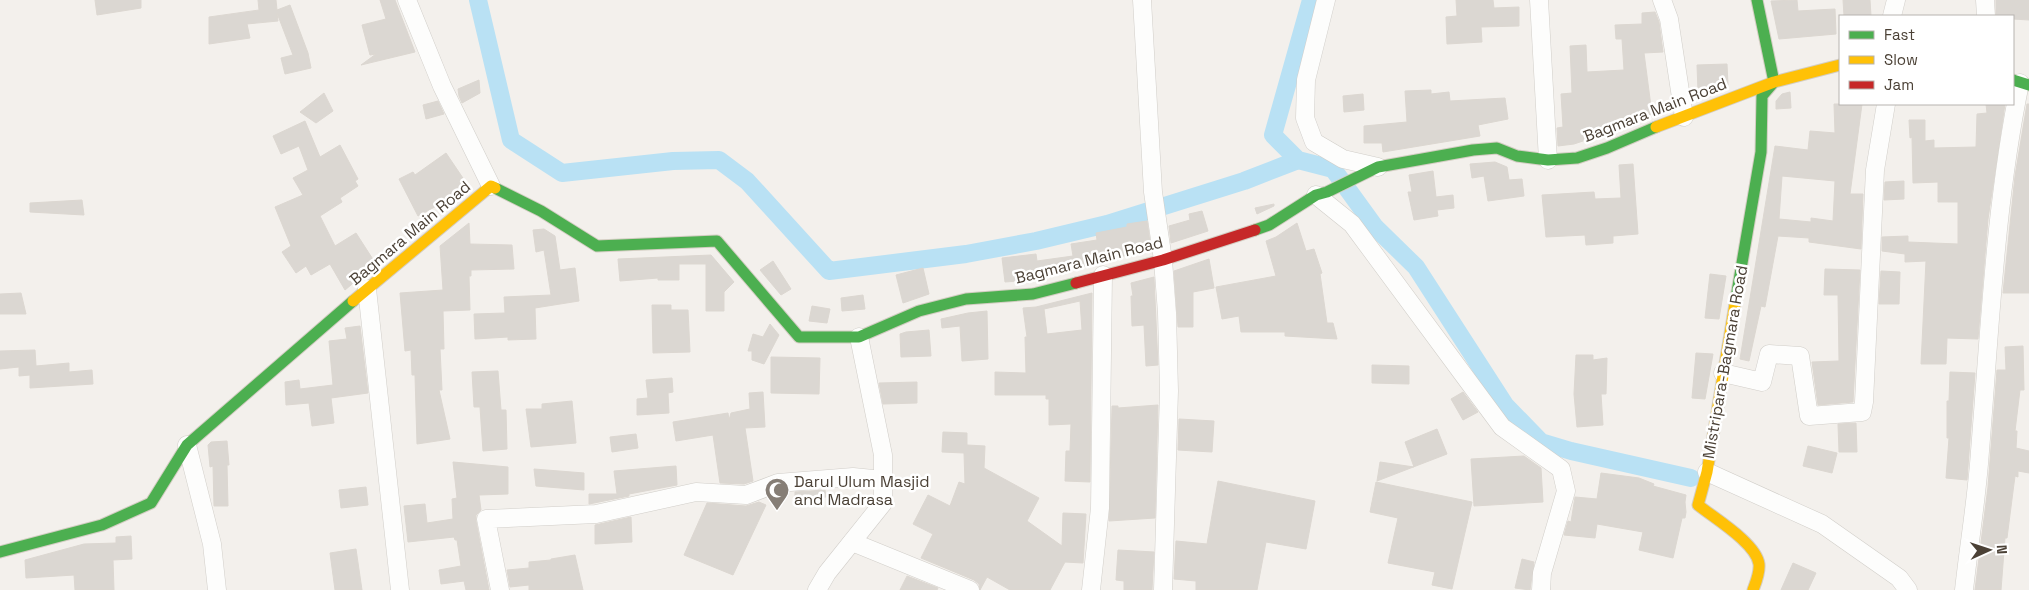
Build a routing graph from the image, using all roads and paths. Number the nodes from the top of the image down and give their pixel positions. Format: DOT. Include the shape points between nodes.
graph roads {
  1 [pos="407,0"];
  2 [pos="1142,0"];
  3 [pos="1326,0"];
  4 [pos="1539,0"];
  5 [pos="1662,0"];
  6 [pos="1757,0"];
  7 [pos="1896,0"];
  8 [pos="1985,0"];
  9 [pos="1892,15"];
  10 [pos="1986,15"];
  11 [pos="1839,64"];
  12 [pos="1774,82"];
  13 [pos="2021,83"];
  14 [pos="1886,105"];
  15 [pos="1684,116"];
  16 [pos="1548,160"];
  17 [pos="1370,170"];
  18 [pos="491,186"];
  19 [pos="1321,194"];
  20 [pos="1163,260"];
  21 [pos="1103,275"];
  22 [pos="367,289"];
  23 [pos="859,337"];
  24 [pos="1723,373"];
  25 [pos="187,445"];
  26 [pos="1707,472"];
  27 [pos="883,480"];
  28 [pos="852,542"];
  29 [pos="0,552"];
  30 [pos="217,590"];
  31 [pos="400,590"];
  32 [pos="500,590"];
  33 [pos="817,590"];
  34 [pos="970,590"];
  35 [pos="1091,590"];
  36 [pos="1163,590"];
  37 [pos="1541,590"];
  38 [pos="1753,590"];
  39 [pos="1908,590"];
  40 [pos="1964,590"];
  1 -- 18 [label="street" via="442,86"];
  2 -- 20 [label="street" via="1153,192"];
  3 -- 17 [label="street" via="1306,80 1305,118 1314,142"];
  4 -- 16 [label="street"];
  5 -- 15 [label="street" via="1669,20"];
  6 -- 12 [label="street"];
  7 -- 9 [label="street"];
  8 -- 10 [label="street"];
  11 -- 12 [label="street, Bagmara Main Road"];
  12 -- 15 [label="street, Bagmara Main Road"];
  12 -- 24 [label="street, Mistripara-Bagmara Road" via="1762,96 1761,152"];
  13 -- 40 [label="street" via="2011,128 1994,267 1980,454"];
  14 -- 24 [label="street" via="1875,170 1862,412 1809,416 1800,356 1769,354 1762,382"];
  15 -- 16 [label="street, Bagmara Main Road" via="1577,158"];
  16 -- 17 [label="street, Bagmara Main Road" via="1517,156 1498,148"];
  17 -- 19 [label="street, Bagmara Main Road"];
  18 -- 22 [label="street, Bagmara Main Road"];
  18 -- 23 [label="street, Bagmara Main Road" via="541,211 597,246 717,241 799,337"];
  19 -- 20 [label="street, Bagmara Main Road" via="1269,225"];
  19 -- 37 [label="street" via="1352,224 1502,426 1561,469 1566,491 1542,573"];
  20 -- 21 [label="street, Bagmara Main Road"];
  20 -- 36 [label="street" via="1169,391"];
  21 -- 23 [label="street, Bagmara Main Road" via="1033,294 966,299 919,311"];
  21 -- 35 [label="street" via="1100,508"];
  22 -- 25 [label="street, Bagmara Main Road"];
  22 -- 31 [label="street"];
  23 -- 27 [label="street" via="883,455"];
  24 -- 26 [label="street, Mistripara-Bagmara Road"];
  25 -- 29 [label="street, Bagmara Main Road" via="152,503 102,525"];
  25 -- 30 [label="street" via="212,544"];
  26 -- 38 [label="street" via="1698,505 1758,556 1761,564"];
  26 -- 39 [label="street, Mistripara-Bagmara Road" via="1822,524 1899,578"];
  27 -- 28 [label="street" via="883,503"];
  27 -- 32 [label="street" via="853,477 778,483 746,495 696,492 596,514 486,519"];
  28 -- 33 [label="street"];
  28 -- 34 [label="street"];
}
